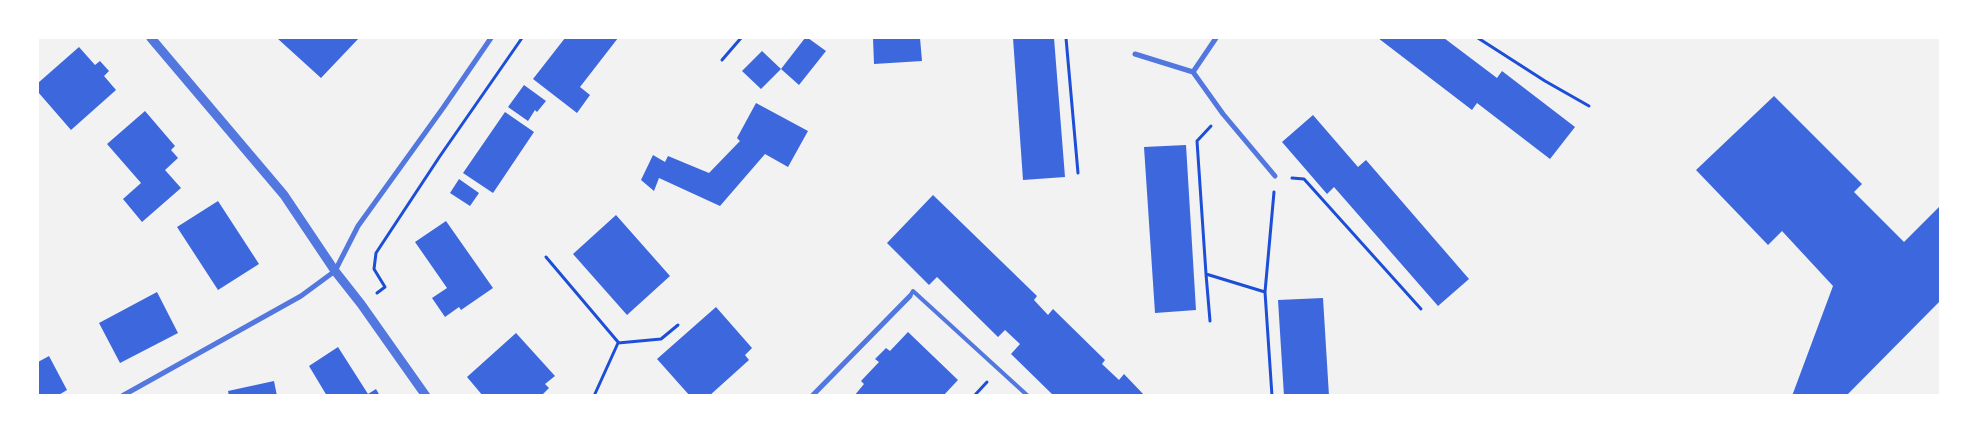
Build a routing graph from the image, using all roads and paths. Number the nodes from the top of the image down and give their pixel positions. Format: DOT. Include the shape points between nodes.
graph roads {
  1 [pos="151,38"];
  2 [pos="491,38"];
  3 [pos="522,38"];
  4 [pos="741,38"];
  5 [pos="1066,38"];
  6 [pos="1216,38"];
  7 [pos="1478,38"];
  8 [pos="1135,54"];
  9 [pos="722,60"];
  10 [pos="1193,72"];
  11 [pos="1590,106"];
  12 [pos="1224,114"];
  13 [pos="1078,173"];
  14 [pos="1275,176"];
  15 [pos="546,257"];
  16 [pos="335,271"];
  17 [pos="1206,274"];
  18 [pos="1265,292"];
  19 [pos="910,296"];
  20 [pos="361,304"];
  21 [pos="1421,309"];
  22 [pos="1210,321"];
  23 [pos="678,325"];
  24 [pos="618,342"];
  25 [pos="122,396"];
  26 [pos="426,396"];
  27 [pos="594,396"];
  28 [pos="812,396"];
  29 [pos="1028,396"];
  30 [pos="1272,396"];
  1 -- 16 [label="street" via="284,195"];
  2 -- 16 [label="street" via="358,226"];
  3 -- 20 [label="path" via="383,241 376,253 374,269 385,287"];
  4 -- 9 [label="path"];
  5 -- 13 [label="path"];
  6 -- 10 [label="street"];
  7 -- 11 [label="path"];
  8 -- 10 [label="street"];
  10 -- 12 [label="street"];
  12 -- 14 [label="street"];
  12 -- 17 [label="path" via="1197,141"];
  14 -- 18 [label="path"];
  14 -- 21 [label="path" via="1304,179"];
  15 -- 24 [label="path"];
  16 -- 20 [label="street"];
  16 -- 25 [label="street" via="301,296"];
  17 -- 18 [label="path"];
  17 -- 22 [label="path"];
  18 -- 30 [label="path"];
  19 -- 28 [label="street"];
  19 -- 29 [label="lane" via="913,292"];
  20 -- 26 [label="street"];
  23 -- 24 [label="path" via="661,339"];
  24 -- 27 [label="path"];
}
